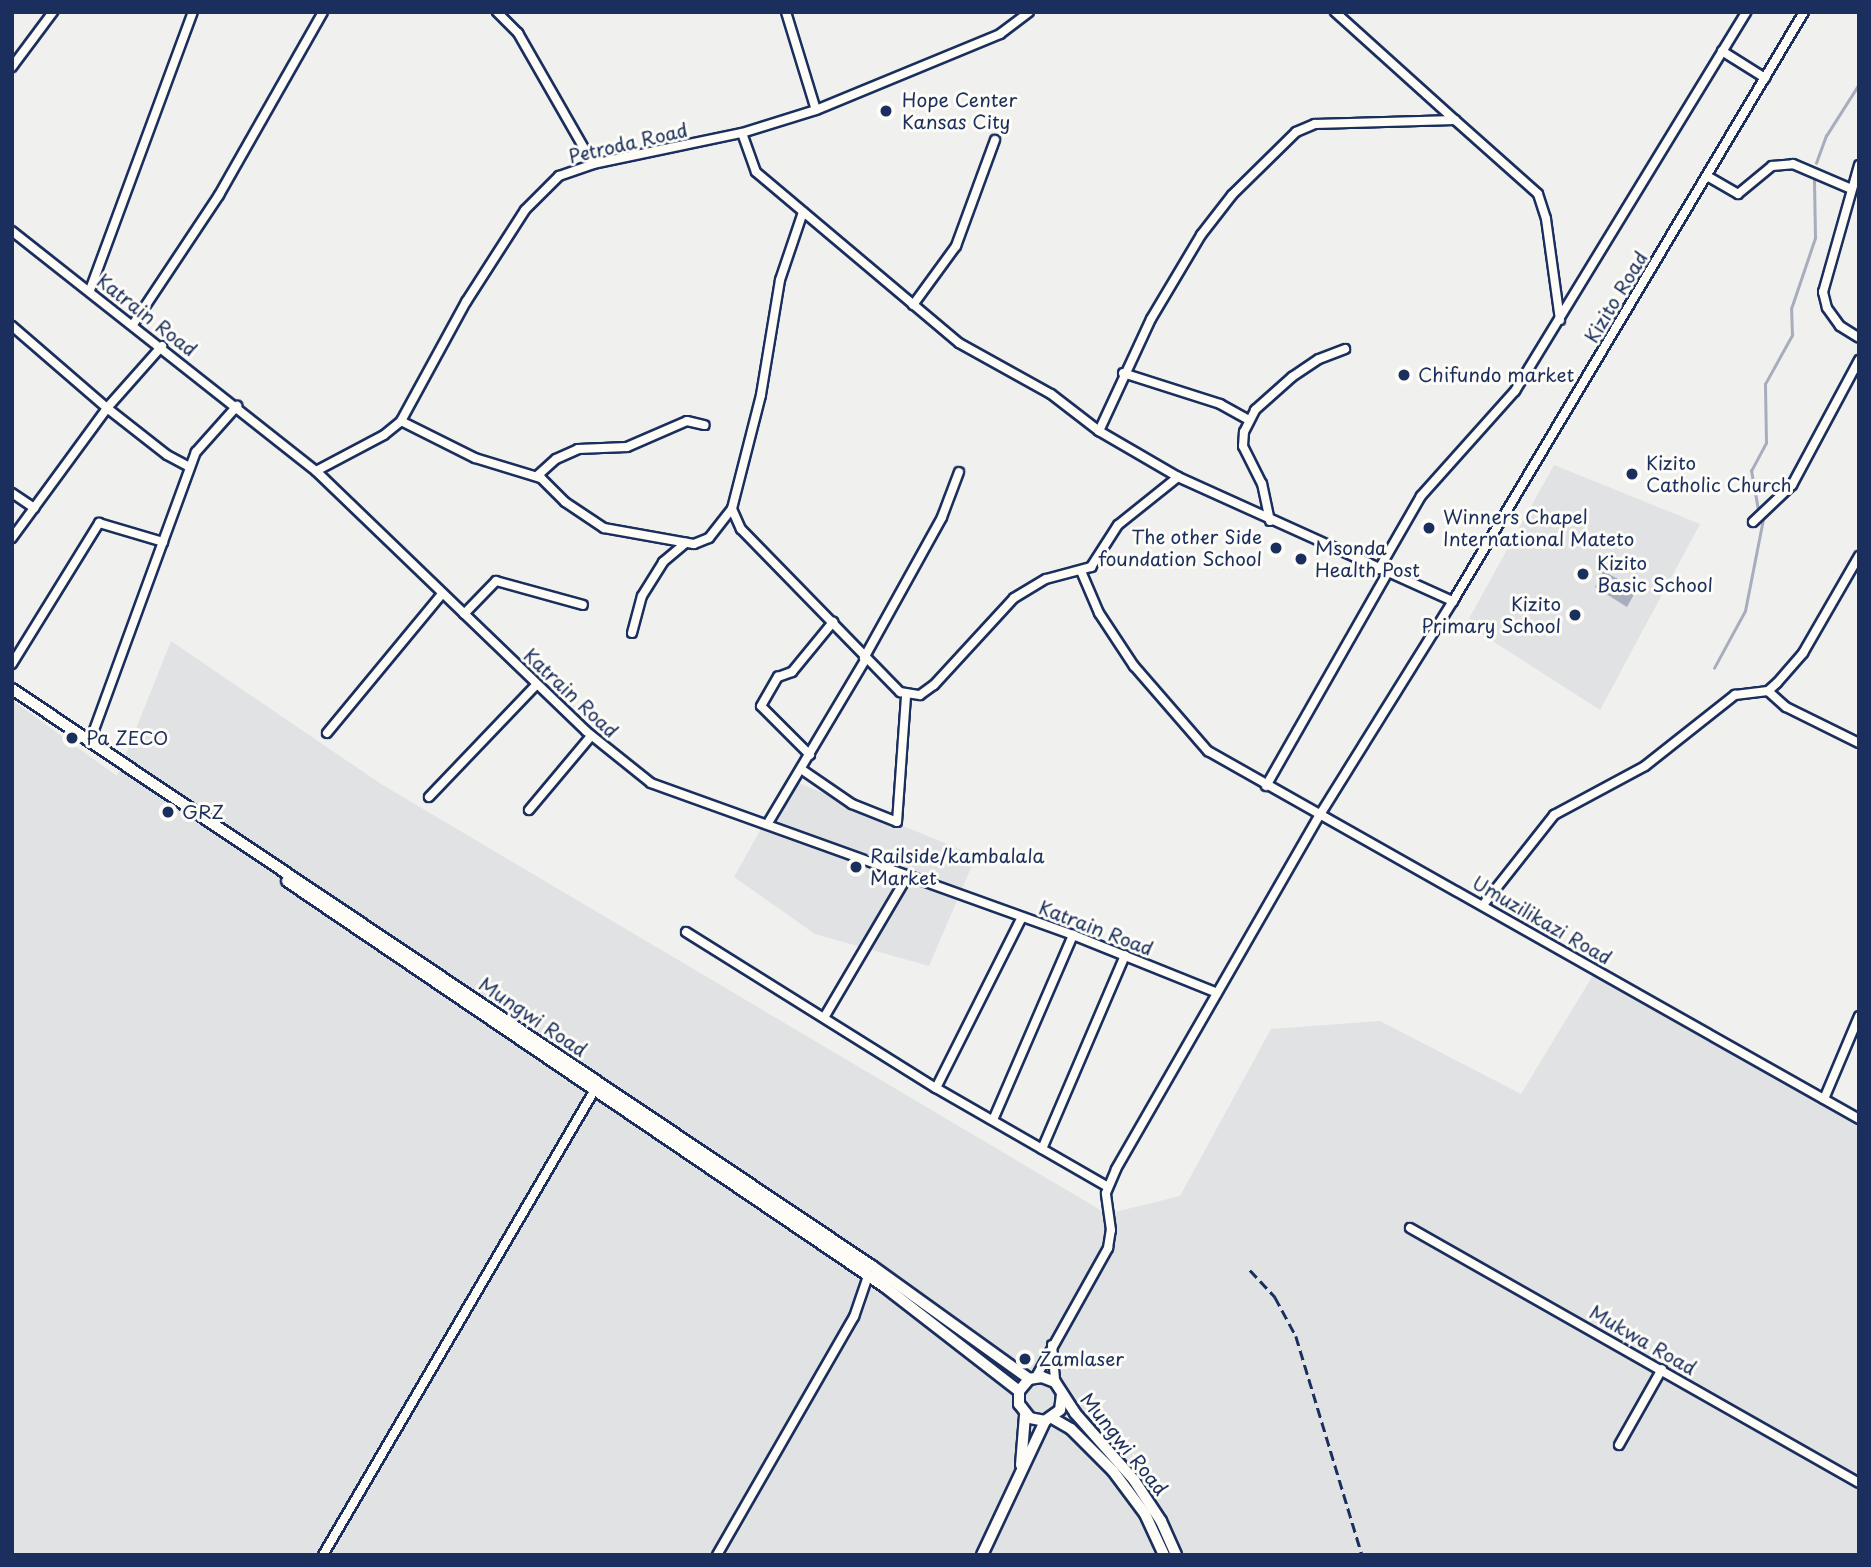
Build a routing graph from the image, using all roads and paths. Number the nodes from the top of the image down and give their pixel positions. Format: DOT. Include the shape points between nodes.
graph roads {
  1 [pos="53,12"];
  2 [pos="193,12"];
  3 [pos="323,12"];
  4 [pos="497,12"];
  5 [pos="786,12"];
  6 [pos="1029,12"];
  7 [pos="1335,12"];
  8 [pos="1746,12"];
  9 [pos="1804,12"];
  10 [pos="1722,51"];
  11 [pos="12,67"];
  12 [pos="1765,78"];
  13 [pos="816,110"];
  14 [pos="1455,120"];
  15 [pos="742,133"];
  16 [pos="995,140"];
  17 [pos="593,164"];
  18 [pos="1859,165"];
  19 [pos="1707,176"];
  20 [pos="1849,188"];
  21 [pos="803,212"];
  22 [pos="12,232"];
  23 [pos="89,290"];
  24 [pos="913,305"];
  25 [pos="1560,320"];
  26 [pos="134,323"];
  27 [pos="12,326"];
  28 [pos="1859,338"];
  29 [pos="162,346"];
  30 [pos="1345,348"];
  31 [pos="1859,360"];
  32 [pos="1124,373"];
  33 [pos="237,407"];
  34 [pos="107,408"];
  35 [pos="1249,420"];
  36 [pos="401,421"];
  37 [pos="705,425"];
  38 [pos="1099,430"];
  39 [pos="190,467"];
  40 [pos="316,471"];
  41 [pos="959,472"];
  42 [pos="537,476"];
  43 [pos="1178,477"];
  44 [pos="12,493"];
  45 [pos="34,508"];
  46 [pos="732,509"];
  47 [pos="1270,521"];
  48 [pos="1752,522"];
  49 [pos="12,538"];
  50 [pos="163,542"];
  51 [pos="686,543"];
  52 [pos="1859,556"];
  53 [pos="1081,571"];
  54 [pos="1384,571"];
  55 [pos="442,594"];
  56 [pos="1453,601"];
  57 [pos="583,605"];
  58 [pos="464,614"];
  59 [pos="833,622"];
  60 [pos="632,633"];
  61 [pos="865,659"];
  62 [pos="12,664"];
  63 [pos="537,684"];
  64 [pos="12,689"];
  65 [pos="1768,691"];
  66 [pos="12,695"];
  67 [pos="906,695"];
  68 [pos="327,733"];
  69 [pos="591,736"];
  70 [pos="90,741"];
  71 [pos="1859,743"];
  72 [pos="810,755"];
  73 [pos="801,769"];
  74 [pos="1266,786"];
  75 [pos="429,797"];
  76 [pos="528,810"];
  77 [pos="1321,813"];
  78 [pos="768,823"];
  79 [pos="908,875"];
  80 [pos="1483,905"];
  81 [pos="1022,917"];
  82 [pos="687,932"];
  83 [pos="1073,935"];
  84 [pos="1125,955"];
  85 [pos="1217,993"];
  86 [pos="825,1016"];
  87 [pos="1859,1016"];
  88 [pos="597,1087"];
  89 [pos="936,1088"];
  90 [pos="1824,1099"];
  91 [pos="1859,1119"];
  92 [pos="993,1120"];
  93 [pos="1042,1149"];
  94 [pos="1108,1187"];
  95 [pos="1410,1228"];
  96 [pos="868,1276"];
  97 [pos="1052,1342"];
  98 [pos="1662,1369"];
  99 [pos="1033,1378"];
  100 [pos="1055,1382"];
  101 [pos="1019,1391"];
  102 [pos="1062,1394"];
  103 [pos="1025,1415"];
  104 [pos="1049,1419"];
  105 [pos="1619,1445"];
  106 [pos="1020,1472"];
  107 [pos="1859,1483"];
  108 [pos="323,1555"];
  109 [pos="717,1555"];
  110 [pos="982,1555"];
  111 [pos="1164,1555"];
  112 [pos="1176,1555"];
  1 -- 11 [label="street"];
  2 -- 23 [label="street"];
  3 -- 26 [label="street" via="219,195"];
  4 -- 17 [label="street" via="518,33"];
  5 -- 13 [label="street"];
  6 -- 13 [label="street, Petroda Road" via="1000,34"];
  7 -- 14 [label="street"];
  8 -- 10 [label="street"];
  9 -- 12 [label="street, Kizito Road"];
  10 -- 12 [label="street"];
  10 -- 25 [label="street"];
  12 -- 19 [label="street, Kizito Road"];
  13 -- 15 [label="street, Petroda Road"];
  14 -- 25 [label="street" via="1538,194 1546,219"];
  14 -- 32 [label="street" via="1315,124 1296,132 1232,195 1201,234 1179,266"];
  15 -- 17 [label="street, Petroda Road"];
  15 -- 21 [label="street" via="756,172"];
  16 -- 24 [label="street" via="956,246"];
  17 -- 36 [label="street, Petroda Road" via="559,176 525,210 466,302"];
  18 -- 20 [label="street"];
  19 -- 20 [label="street" via="1738,194 1772,166 1793,164"];
  19 -- 56 [label="street, Kizito Road"];
  20 -- 28 [label="street" via="1823,292 1827,308 1840,326"];
  21 -- 24 [label="street"];
  21 -- 46 [label="street" via="780,280 761,395"];
  22 -- 23 [label="street, Katrain Road"];
  23 -- 26 [label="street, Katrain Road"];
  24 -- 38 [label="street" via="959,343 1051,394"];
  25 -- 54 [label="street" via="1500,410 1421,496"];
  26 -- 29 [label="street, Katrain Road"];
  27 -- 34 [label="street"];
  29 -- 33 [label="street, Katrain Road"];
  29 -- 34 [label="street"];
  30 -- 35 [label="street" via="1292,377"];
  31 -- 48 [label="street" via="1792,485"];
  32 -- 35 [label="street" via="1220,404"];
  32 -- 38 [label="street"];
  33 -- 39 [label="street" via="202,443"];
  33 -- 40 [label="street, Katrain Road"];
  34 -- 39 [label="street" via="167,455"];
  34 -- 45 [label="street"];
  35 -- 47 [label="street" via="1243,446 1262,484"];
  36 -- 40 [label="street, Petroda Road"];
  36 -- 42 [label="street" via="475,458"];
  37 -- 42 [label="street" via="687,421 627,447 579,449 556,459"];
  38 -- 43 [label="street"];
  39 -- 50 [label="street"];
  40 -- 55 [label="street, Katrain Road"];
  41 -- 61 [label="street" via="942,517"];
  42 -- 51 [label="street" via="604,528"];
  43 -- 47 [label="street"];
  43 -- 53 [label="street" via="1118,525 1096,563"];
  44 -- 45 [label="street"];
  45 -- 49 [label="street"];
  46 -- 51 [label="street" via="706,540"];
  46 -- 59 [label="street" via="741,528"];
  47 -- 54 [label="street"];
  50 -- 62 [label="street" via="99,523"];
  50 -- 70 [label="street"];
  51 -- 60 [label="street" via="663,562 642,596"];
  52 -- 65 [label="street" via="1803,653"];
  53 -- 67 [label="street" via="1046,579 1014,598 934,685 920,695"];
  53 -- 74 [label="street, Umuzilikazi Road" via="1099,613 1134,666 1208,751"];
  54 -- 56 [label="street"];
  54 -- 74 [label="street"];
  55 -- 58 [label="street, Katrain Road"];
  55 -- 68 [label="street"];
  56 -- 77 [label="street, Kizito Road"];
  57 -- 58 [label="street" via="496,582"];
  58 -- 63 [label="street, Katrain Road"];
  59 -- 61 [label="street"];
  59 -- 72 [label="street" via="792,672 778,677 762,701 764,710"];
  61 -- 67 [label="street"];
  61 -- 72 [label="street"];
  63 -- 69 [label="street, Katrain Road"];
  63 -- 75 [label="street"];
  64 -- 70 [label="main road, Mungwi Road"];
  65 -- 71 [label="street" via="1786,707"];
  65 -- 80 [label="street" via="1735,695 1646,766 1553,815"];
  66 -- 88 [label="main road, Mungwi Road"];
  67 -- 73 [label="street" via="897,822 852,804"];
  69 -- 76 [label="street"];
  69 -- 78 [label="street, Katrain Road" via="661,788"];
  70 -- 88 [label="main road, Mungwi Road"];
  72 -- 73 [label="street"];
  73 -- 78 [label="street"];
  74 -- 77 [label="street, Umuzilikazi Road"];
  77 -- 80 [label="street, Umuzilikazi Road"];
  77 -- 85 [label="street, Kizito Road"];
  78 -- 79 [label="street, Katrain Road"];
  79 -- 81 [label="street, Katrain Road"];
  79 -- 86 [label="street"];
  80 -- 90 [label="street, Umuzilikazi Road"];
  81 -- 83 [label="street, Katrain Road"];
  81 -- 89 [label="street"];
  82 -- 86 [label="street"];
  83 -- 84 [label="street, Katrain Road"];
  83 -- 92 [label="street"];
  84 -- 85 [label="street, Katrain Road"];
  84 -- 93 [label="street"];
  85 -- 94 [label="street, Kizito Road"];
  86 -- 89 [label="street"];
  87 -- 90 [label="street"];
  88 -- 96 [label="main road, Mungwi Road"];
  88 -- 99 [label="main road, Mungwi Road" via="872,1266"];
  88 -- 108 [label="street"];
  89 -- 92 [label="street"];
  90 -- 91 [label="street, Umuzilikazi Road"];
  92 -- 93 [label="street"];
  93 -- 94 [label="street"];
  94 -- 97 [label="street" via="1108,1248"];
  95 -- 98 [label="street, Mukwa Road"];
  96 -- 101 [label="main road, Mungwi Road"];
  96 -- 109 [label="street" via="854,1317"];
  97 -- 99 [label="street"];
  97 -- 100 [label="street"];
  98 -- 105 [label="street"];
  98 -- 107 [label="street, Mukwa Road"];
  99 -- 100 [label="main road"];
  99 -- 101 [label="main road"];
  100 -- 102 [label="main road"];
  101 -- 103 [label="main road"];
  102 -- 104 [label="main road" via="1062,1405"];
  102 -- 112 [label="main road, Mungwi Road" via="1134,1479"];
  103 -- 104 [label="main road"];
  103 -- 106 [label="main road"];
  104 -- 106 [label="main road"];
  104 -- 111 [label="main road, Mungwi Road" via="1071,1430 1113,1471 1145,1514"];
  106 -- 110 [label="main road"];
}
